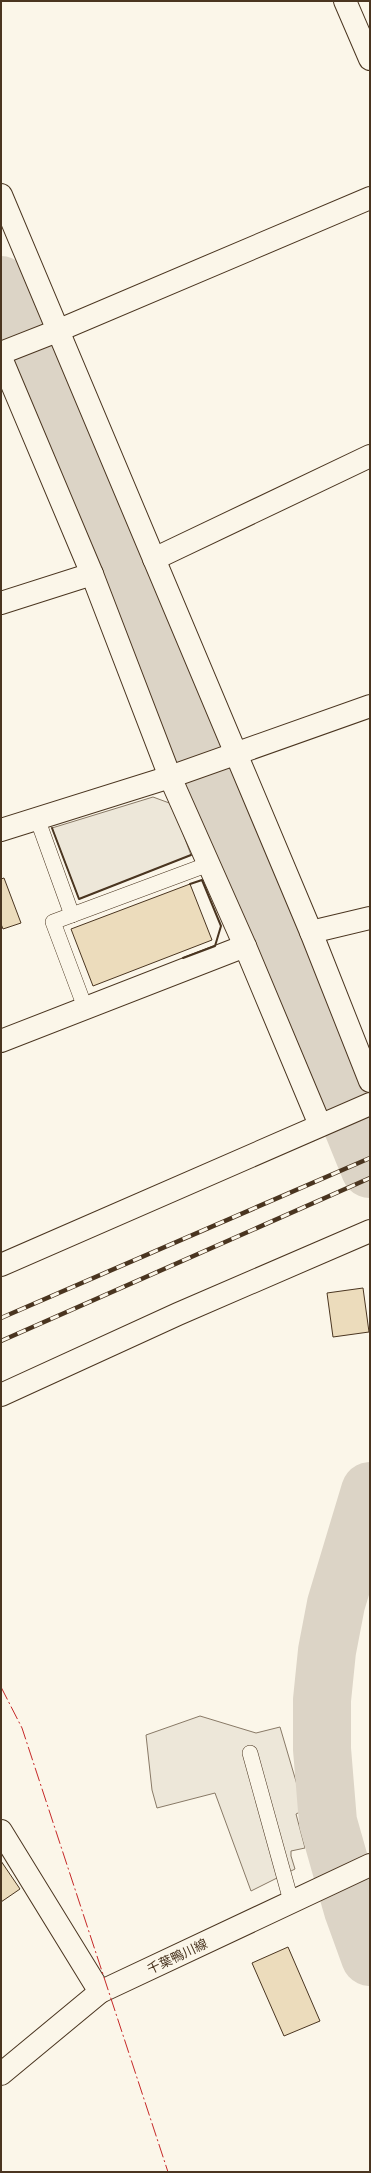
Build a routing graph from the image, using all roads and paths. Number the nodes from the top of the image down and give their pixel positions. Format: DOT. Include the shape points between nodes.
graph roads {
  1 [pos="345,1"];
  2 [pos="370,59"];
  3 [pos="1,194"];
  4 [pos="370,198"];
  5 [pos="57,331"];
  6 [pos="1,353"];
  7 [pos="1,358"];
  8 [pos="370,456"];
  9 [pos="154,559"];
  10 [pos="92,574"];
  11 [pos="1,603"];
  12 [pos="370,706"];
  13 [pos="236,753"];
  14 [pos="170,777"];
  15 [pos="37,818"];
  16 [pos="1,830"];
  17 [pos="209,864"];
  18 [pos="72,915"];
  19 [pos="370,918"];
  20 [pos="310,932"];
  21 [pos="245,946"];
  22 [pos="86,1010"];
  23 [pos="1,1041"];
  24 [pos="370,1081"];
  25 [pos="370,1104"];
  26 [pos="320,1125"];
  27 [pos="370,1231"];
  28 [pos="1,1265"];
  29 [pos="1,1395"];
  30 [pos="250,1753"];
  31 [pos="1,1831"];
  32 [pos="364,1867"];
  33 [pos="291,1901"];
  34 [pos="100,1992"];
  35 [pos="1,2074"];
  1 -- 2 [label="street"];
  3 -- 5 [label="street"];
  4 -- 5 [label="street"];
  5 -- 6 [label="street"];
  5 -- 9 [label="street"];
  7 -- 10 [label="street"];
  8 -- 9 [label="street"];
  9 -- 13 [label="street"];
  10 -- 11 [label="street"];
  10 -- 14 [label="street"];
  12 -- 13 [label="street"];
  13 -- 14 [label="street"];
  13 -- 20 [label="street"];
  14 -- 15 [label="street"];
  14 -- 17 [label="street"];
  15 -- 16 [label="street"];
  15 -- 18 [label="lane"];
  17 -- 18 [label="lane"];
  17 -- 21 [label="street"];
  18 -- 22 [label="lane" via="53,922"];
  19 -- 20 [label="street"];
  20 -- 24 [label="street"];
  21 -- 22 [label="street"];
  21 -- 26 [label="street"];
  22 -- 23 [label="street"];
  25 -- 26 [label="street"];
  26 -- 28 [label="street"];
  27 -- 29 [label="street" via="178,1314"];
  30 -- 33 [label="lane"];
  31 -- 34 [label="street"];
  32 -- 33 [label="street, 千葉鴨川線"];
  33 -- 34 [label="street, 千葉鴨川線"];
  34 -- 35 [label="street, 千葉鴨川線"];
}
